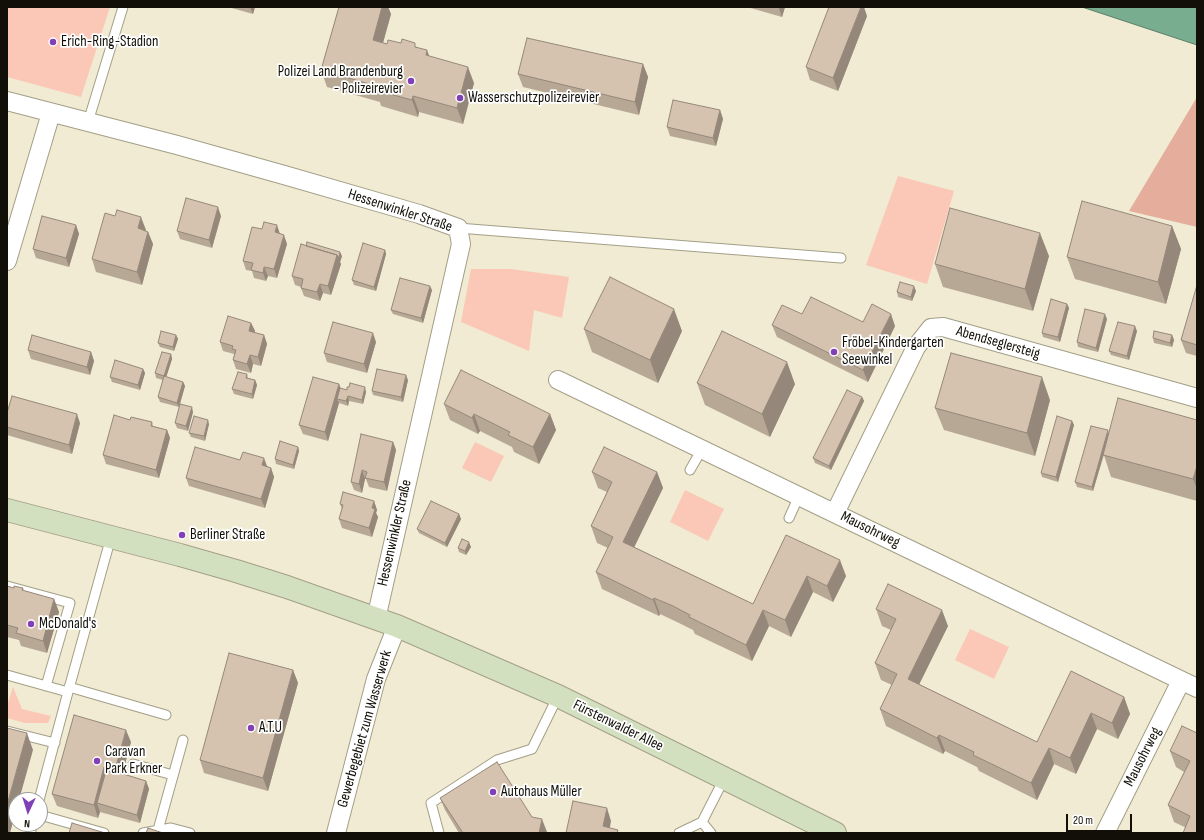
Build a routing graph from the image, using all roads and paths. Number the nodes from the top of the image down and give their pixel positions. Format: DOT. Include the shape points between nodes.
graph roads {
  1 [pos="123,7"];
  2 [pos="7,101"];
  3 [pos="51,113"];
  4 [pos="88,122"];
  5 [pos="458,228"];
  6 [pos="841,258"];
  7 [pos="7,261"];
  8 [pos="558,380"];
  9 [pos="1197,398"];
  10 [pos="702,449"];
  11 [pos="690,470"];
  12 [pos="799,496"];
  13 [pos="7,510"];
  14 [pos="834,513"];
  15 [pos="790,518"];
  16 [pos="111,538"];
  17 [pos="7,586"];
  18 [pos="376,619"];
  19 [pos="397,626"];
  20 [pos="7,675"];
  21 [pos="1189,685"];
  22 [pos="46,686"];
  23 [pos="68,690"];
  24 [pos="558,696"];
  25 [pos="166,715"];
  26 [pos="7,731"];
  27 [pos="183,740"];
  28 [pos="55,742"];
  29 [pos="133,764"];
  30 [pos="173,775"];
  31 [pos="724,779"];
  32 [pos="41,792"];
  33 [pos="48,817"];
  34 [pos="702,822"];
  35 [pos="158,830"];
  36 [pos="104,833"];
  37 [pos="143,833"];
  38 [pos="190,833"];
  39 [pos="336,833"];
  40 [pos="439,833"];
  41 [pos="679,833"];
  42 [pos="711,833"];
  43 [pos="836,833"];
  44 [pos="1105,833"];
  1 -- 4 [label="lane"];
  2 -- 3 [label="street, Hessenwinkler Straße"];
  3 -- 4 [label="street, Hessenwinkler Straße"];
  3 -- 7 [label="street"];
  4 -- 5 [label="street, Hessenwinkler Straße" via="419,214"];
  5 -- 6 [label="lane"];
  5 -- 18 [label="street, Hessenwinkler Straße" via="461,244"];
  8 -- 10 [label="street, Mausohrweg"];
  9 -- 14 [label="street, Abendseglersteig" via="943,327 931,328 916,347"];
  10 -- 11 [label="lane"];
  10 -- 12 [label="street, Mausohrweg"];
  12 -- 14 [label="street, Mausohrweg"];
  12 -- 15 [label="lane"];
  13 -- 16 [label="main road"];
  14 -- 21 [label="street, Mausohrweg"];
  16 -- 18 [label="main road" via="236,571"];
  16 -- 23 [label="lane"];
  17 -- 22 [label="lane" via="70,603"];
  18 -- 19 [label="main road"];
  19 -- 24 [label="main road, Fürstenwalder Allee"];
  19 -- 39 [label="street, Gewerbegebiet zum Wasserwerk" via="376,679"];
  20 -- 22 [label="lane"];
  21 -- 44 [label="street, Mausohrweg"];
  22 -- 23 [label="lane"];
  23 -- 25 [label="lane"];
  23 -- 28 [label="lane"];
  24 -- 31 [label="main road, Fürstenwalder Allee"];
  24 -- 40 [label="lane" via="532,749 497,760 430,803"];
  26 -- 28 [label="lane"];
  27 -- 30 [label="lane"];
  28 -- 32 [label="lane"];
  29 -- 30 [label="lane"];
  30 -- 35 [label="lane"];
  31 -- 34 [label="lane"];
  31 -- 43 [label="main road, Fürstenwalder Allee"];
  33 -- 36 [label="lane"];
  34 -- 41 [label="lane"];
  34 -- 42 [label="lane"];
  35 -- 37 [label="lane"];
  35 -- 38 [label="lane" via="171,828"];
}
